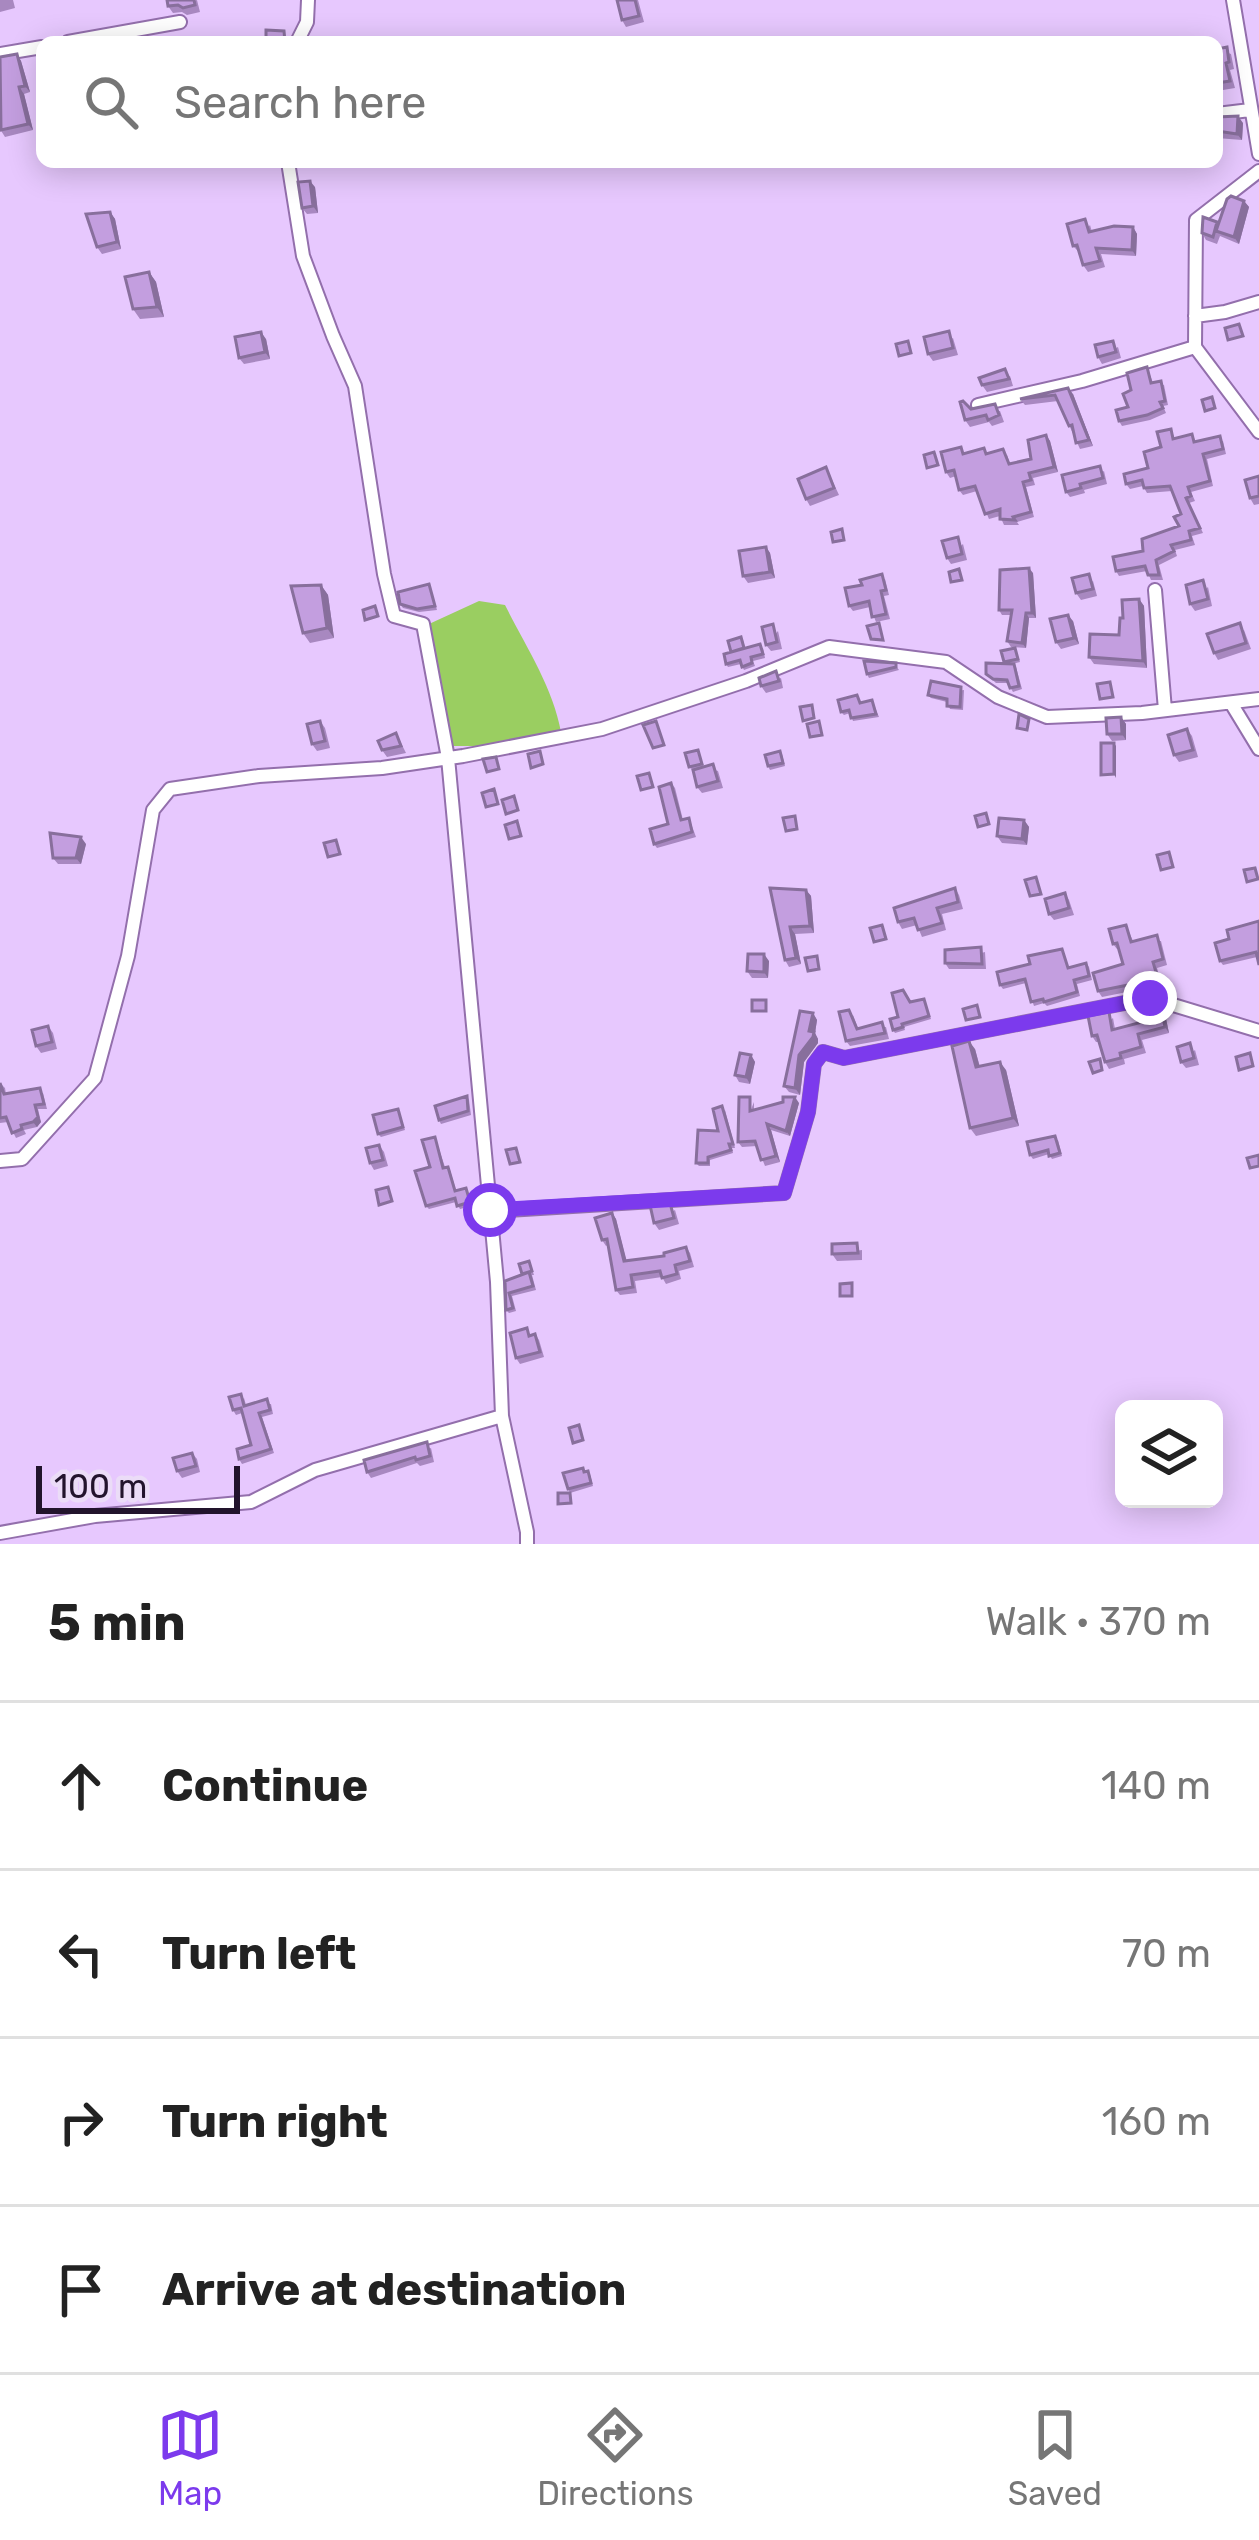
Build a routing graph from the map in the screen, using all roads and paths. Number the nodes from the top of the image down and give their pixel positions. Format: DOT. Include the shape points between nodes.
graph roads {
  1 [pos="308,0"];
  2 [pos="1233,0"];
  3 [pos="180,22"];
  4 [pos="102,36"];
  5 [pos="300,36"];
  6 [pos="36,48"];
  7 [pos="0,54"];
  8 [pos="1250,110"];
  9 [pos="1223,113"];
  10 [pos="1259,154"];
  11 [pos="289,168"];
  12 [pos="1259,171"];
  13 [pos="1259,302"];
  14 [pos="1195,316"];
  15 [pos="1195,347"];
  16 [pos="978,405"];
  17 [pos="1259,406"];
  18 [pos="1243,410"];
  19 [pos="1259,432"];
  20 [pos="1155,590"];
  21 [pos="1259,699"];
  22 [pos="1231,703"];
  23 [pos="1165,710"];
  24 [pos="1259,749"];
  25 [pos="448,758"];
  26 [pos="1259,1031"];
  27 [pos="0,1161"];
  28 [pos="490,1210"];
  29 [pos="502,1416"];
  30 [pos="0,1533"];
  31 [pos="527,1544"];
  1 -- 5 [label="street"];
  2 -- 8 [label="street"];
  3 -- 4 [label="street"];
  6 -- 7 [label="street"];
  8 -- 9 [label="street"];
  8 -- 10 [label="street"];
  11 -- 25 [label="street" via="303,256 356,386 394,616 423,624"];
  12 -- 14 [label="street" via="1196,220"];
  13 -- 14 [label="street"];
  14 -- 15 [label="street"];
  15 -- 16 [label="street"];
  15 -- 18 [label="street"];
  17 -- 18 [label="street"];
  18 -- 19 [label="street"];
  20 -- 23 [label="street"];
  21 -- 22 [label="street"];
  22 -- 23 [label="street"];
  22 -- 24 [label="street"];
  23 -- 25 [label="street" via="1047,717 998,698 946,662 829,647 602,729"];
  25 -- 27 [label="street" via="170,789 153,809 128,956 95,1078 22,1159"];
  25 -- 28 [label="street"];
  26 -- 28 [label="street" via="1150,998 844,1058 823,1052 784,1193"];
  28 -- 29 [label="street"];
  29 -- 30 [label="street" via="315,1470 250,1502"];
  29 -- 31 [label="street"];
}
